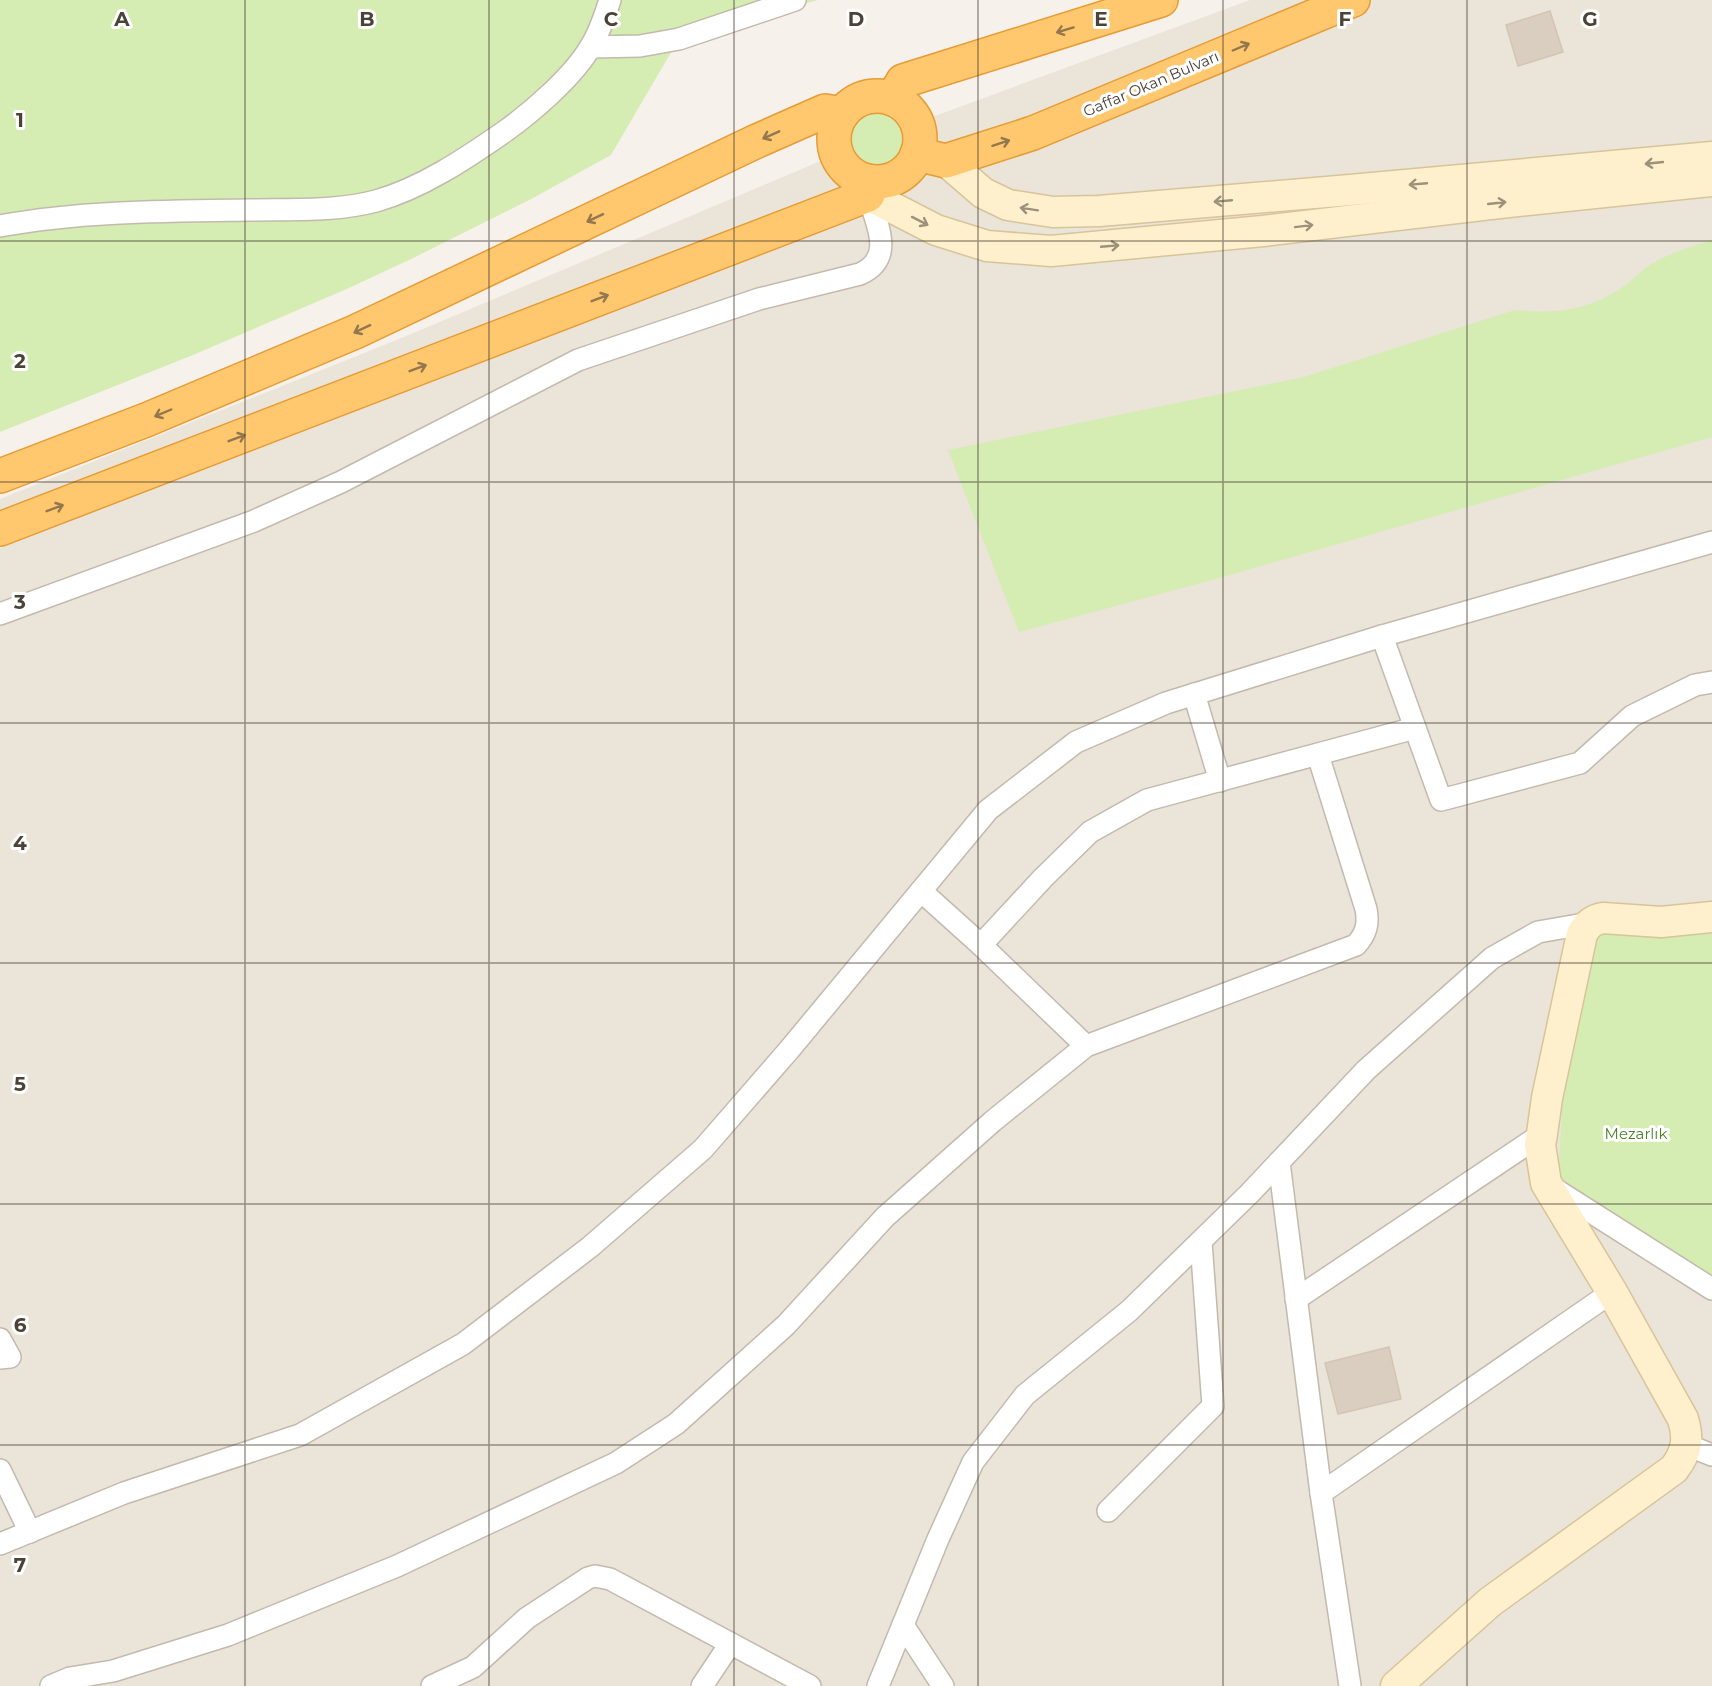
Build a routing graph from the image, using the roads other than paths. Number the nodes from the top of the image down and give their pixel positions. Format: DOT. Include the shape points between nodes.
graph roads {
  1 [pos="610,0"];
  2 [pos="795,0"];
  3 [pos="1161,0"];
  4 [pos="1353,0"];
  5 [pos="591,47"];
  6 [pos="898,90"];
  7 [pos="833,113"];
  8 [pos="1712,157"];
  9 [pos="932,158"];
  10 [pos="1712,181"];
  11 [pos="868,188"];
  12 [pos="0,226"];
  13 [pos="0,476"];
  14 [pos="0,529"];
  15 [pos="1712,542"];
  16 [pos="0,614"];
  17 [pos="1382,636"];
  18 [pos="1712,682"];
  19 [pos="1194,694"];
  20 [pos="1415,728"];
  21 [pos="1318,755"];
  22 [pos="1220,781"];
  23 [pos="921,891"];
  24 [pos="1712,917"];
  25 [pos="1590,923"];
  26 [pos="981,945"];
  27 [pos="1086,1046"];
  28 [pos="1542,1134"];
  29 [pos="1279,1162"];
  30 [pos="1546,1183"];
  31 [pos="1201,1242"];
  32 [pos="1712,1289"];
  33 [pos="1612,1292"];
  34 [pos="1296,1299"];
  35 [pos="0,1339"];
  36 [pos="0,1358"];
  37 [pos="1705,1451"];
  38 [pos="0,1470"];
  39 [pos="1321,1493"];
  40 [pos="1108,1512"];
  41 [pos="30,1532"];
  42 [pos="0,1544"];
  43 [pos="903,1625"];
  44 [pos="730,1644"];
  45 [pos="51,1686"];
  46 [pos="432,1686"];
  47 [pos="702,1686"];
  48 [pos="810,1686"];
  49 [pos="878,1686"];
  50 [pos="943,1686"];
  51 [pos="1350,1686"];
  52 [pos="1396,1686"];
  1 -- 5 [label="street"];
  2 -- 5 [label="street" via="679,39 640,46"];
  3 -- 6 [label="highway, one-way"];
  9 -- 4 [label="highway, Gaffar Okan Bulvarı, one-way" via="1033,133"];
  5 -- 12 [label="street" via="551,92 511,126 415,186 377,200 329,210 119,214"];
  6 -- 7 [label="highway" via="870,96"];
  6 -- 9 [label="highway"];
  7 -- 11 [label="highway" via="838,157"];
  7 -- 13 [label="highway, one-way" via="747,146 355,332"];
  8 -- 9 [label="street, one-way" via="1053,212 1008,205"];
  9 -- 11 [label="highway" via="912,164 895,179"];
  11 -- 10 [label="street, one-way" via="936,230 987,246 1051,251"];
  14 -- 11 [label="highway, one-way"];
  11 -- 16 [label="street" via="881,248 868,270 759,299 578,360 341,482 254,521"];
  15 -- 17 [label="street"];
  17 -- 19 [label="street"];
  17 -- 20 [label="street"];
  18 -- 20 [label="street" via="1695,685 1632,716 1580,763 1441,800"];
  19 -- 22 [label="street"];
  19 -- 23 [label="street" via="1166,702 1076,742 988,810"];
  20 -- 21 [label="street"];
  21 -- 22 [label="street"];
  21 -- 27 [label="street" via="1366,909 1368,919 1363,937 1347,950"];
  22 -- 26 [label="street" via="1147,800 1090,832"];
  23 -- 26 [label="street"];
  23 -- 41 [label="street" via="703,1149 590,1247 463,1344 300,1434 124,1494"];
  24 -- 25 [label="street" via="1660,922 1603,918"];
  25 -- 28 [label="street" via="1582,934"];
  25 -- 29 [label="street" via="1538,932 1492,958 1365,1070"];
  26 -- 27 [label="street"];
  27 -- 45 [label="street" via="993,1121 885,1217 786,1325 676,1424 616,1463 398,1566 228,1635"];
  28 -- 30 [label="street"];
  28 -- 34 [label="street"];
  29 -- 31 [label="street"];
  29 -- 34 [label="street"];
  30 -- 32 [label="street"];
  30 -- 33 [label="street"];
  31 -- 40 [label="street" via="1213,1406"];
  31 -- 43 [label="street" via="1130,1311 1025,1395 973,1462"];
  33 -- 37 [label="street" via="1687,1432"];
  33 -- 39 [label="street"];
  34 -- 39 [label="street"];
  35 -- 36 [label="street" via="10,1357"];
  37 -- 52 [label="street" via="1682,1458 1674,1469 1490,1602"];
  38 -- 41 [label="street"];
  39 -- 51 [label="street"];
  41 -- 42 [label="street"];
  43 -- 49 [label="street"];
  43 -- 50 [label="street"];
  44 -- 46 [label="street" via="610,1579 595,1576 527,1618 473,1667"];
  44 -- 47 [label="street"];
  44 -- 48 [label="street"];
}
